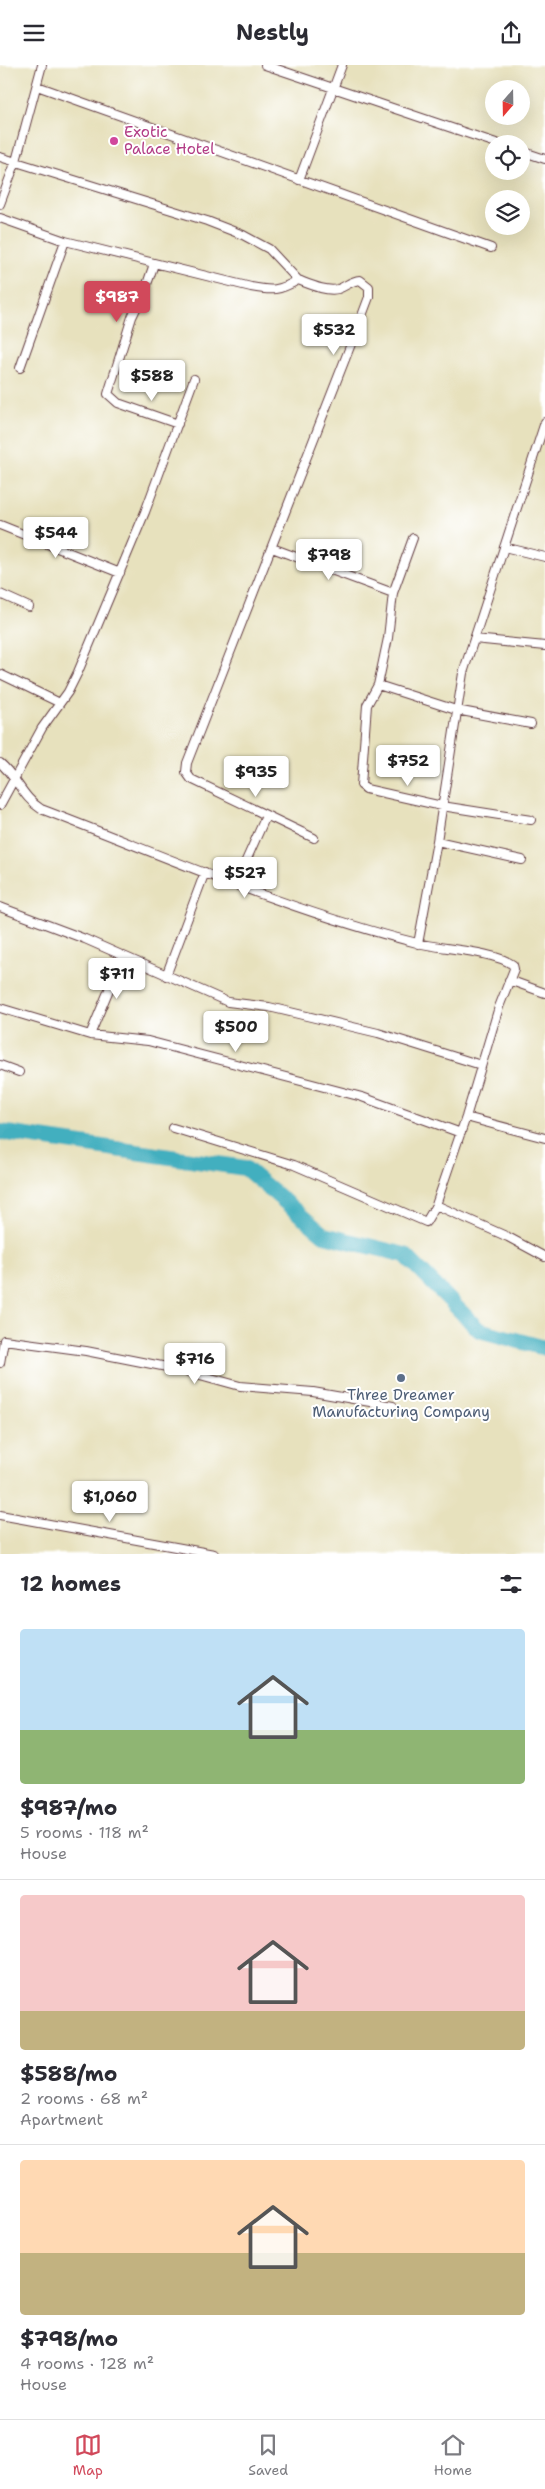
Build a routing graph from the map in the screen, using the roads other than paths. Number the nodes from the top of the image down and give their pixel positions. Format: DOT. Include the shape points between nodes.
graph roads {
  1 [pos="42,65"];
  2 [pos="265,65"];
  3 [pos="342,65"];
  4 [pos="37,86"];
  5 [pos="334,88"];
  6 [pos="485,139"];
  7 [pos="530,154"];
  8 [pos="0,157"];
  9 [pos="545,159"];
  10 [pos="16,161"];
  11 [pos="298,180"];
  12 [pos="0,204"];
  13 [pos="0,218"];
  14 [pos="65,241"];
  15 [pos="491,247"];
  16 [pos="154,264"];
  17 [pos="298,280"];
  18 [pos="20,368"];
  19 [pos="194,379"];
  20 [pos="545,422"];
  21 [pos="178,424"];
  22 [pos="0,525"];
  23 [pos="413,537"];
  24 [pos="504,547"];
  25 [pos="272,548"];
  26 [pos="545,557"];
  27 [pos="120,573"];
  28 [pos="393,593"];
  29 [pos="0,594"];
  30 [pos="29,607"];
  31 [pos="474,639"];
  32 [pos="545,646"];
  33 [pos="0,674"];
  34 [pos="378,685"];
  35 [pos="60,703"];
  36 [pos="456,710"];
  37 [pos="531,724"];
  38 [pos="0,763"];
  39 [pos="15,777"];
  40 [pos="0,805"];
  41 [pos="442,806"];
  42 [pos="266,816"];
  43 [pos="531,820"];
  44 [pos="314,838"];
  45 [pos="437,841"];
  46 [pos="522,859"];
  47 [pos="205,872"];
  48 [pos="236,883"];
  49 [pos="0,907"];
  50 [pos="418,944"];
  51 [pos="123,955"];
  52 [pos="166,976"];
  53 [pos="509,980"];
  54 [pos="545,993"];
  55 [pos="0,1007"];
  56 [pos="90,1035"];
  57 [pos="0,1065"];
  58 [pos="482,1065"];
  59 [pos="19,1072"];
  60 [pos="466,1117"];
  61 [pos="173,1128"];
  62 [pos="461,1133"];
  63 [pos="545,1139"];
  64 [pos="436,1205"];
  65 [pos="545,1257"];
  66 [pos="2,1340"];
  67 [pos="0,1363"];
  68 [pos="393,1405"];
  69 [pos="0,1515"];
  70 [pos="214,1554"];
  1 -- 4 [label="street"];
  2 -- 5 [label="street"];
  3 -- 5 [label="street"];
  4 -- 10 [label="street"];
  4 -- 11 [label="street"];
  5 -- 6 [label="street"];
  5 -- 11 [label="street"];
  7 -- 9 [label="street"];
  8 -- 10 [label="street"];
  10 -- 12 [label="street"];
  10 -- 17 [label="street" via="243,235 269,249"];
  11 -- 15 [label="street"];
  13 -- 14 [label="street"];
  14 -- 16 [label="street"];
  14 -- 18 [label="street"];
  16 -- 17 [label="street" via="268,291 283,289"];
  16 -- 21 [label="street" via="132,317 108,395 118,403"];
  17 -- 25 [label="street" via="337,289 350,281 360,280 369,287 369,297"];
  19 -- 21 [label="street"];
  20 -- 24 [label="street"];
  21 -- 27 [label="street"];
  22 -- 27 [label="street"];
  23 -- 28 [label="street"];
  24 -- 26 [label="street"];
  24 -- 31 [label="street"];
  25 -- 28 [label="street"];
  25 -- 42 [label="street" via="186,772 191,779"];
  27 -- 35 [label="street" via="78,672"];
  28 -- 34 [label="street"];
  29 -- 30 [label="street"];
  31 -- 32 [label="street"];
  31 -- 36 [label="street"];
  33 -- 35 [label="street"];
  34 -- 36 [label="street"];
  34 -- 41 [label="street" via="366,705 361,785 366,789"];
  35 -- 39 [label="street"];
  36 -- 37 [label="street"];
  36 -- 41 [label="street"];
  38 -- 39 [label="street"];
  39 -- 40 [label="street"];
  39 -- 47 [label="street" via="27,797 41,809"];
  41 -- 43 [label="street"];
  41 -- 45 [label="street"];
  42 -- 44 [label="street"];
  42 -- 48 [label="street"];
  45 -- 46 [label="street"];
  45 -- 50 [label="street"];
  47 -- 48 [label="street"];
  47 -- 52 [label="street"];
  48 -- 50 [label="street" via="322,916"];
  49 -- 51 [label="street"];
  50 -- 53 [label="street" via="494,957 510,963 514,969"];
  51 -- 52 [label="street"];
  51 -- 56 [label="street"];
  52 -- 58 [label="street" via="228,1002 269,1007 378,1033"];
  53 -- 54 [label="street"];
  53 -- 58 [label="street"];
  55 -- 56 [label="street"];
  56 -- 62 [label="street" via="148,1041 362,1097"];
  57 -- 59 [label="street"];
  58 -- 60 [label="street"];
  60 -- 62 [label="street"];
  60 -- 63 [label="street"];
  61 -- 64 [label="street" via="294,1165 422,1222 428,1221"];
  62 -- 64 [label="street"];
  64 -- 65 [label="street"];
  66 -- 67 [label="street"];
  66 -- 68 [label="street" via="86,1351 182,1370 240,1386 314,1392"];
  69 -- 70 [label="street"];
}
